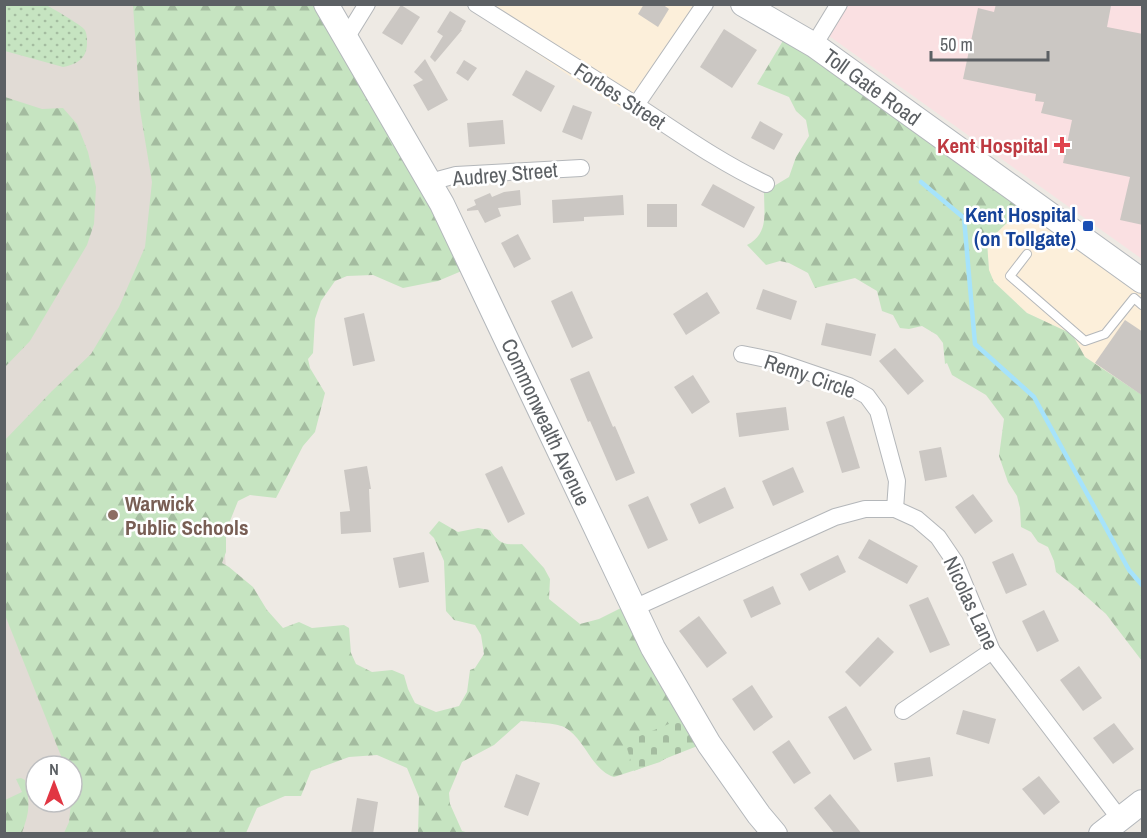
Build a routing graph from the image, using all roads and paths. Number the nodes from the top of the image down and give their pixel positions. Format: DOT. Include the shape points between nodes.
graph roads {
  1 [pos="326,4"];
  2 [pos="367,4"];
  3 [pos="476,4"];
  4 [pos="705,4"];
  5 [pos="743,4"];
  6 [pos="839,4"];
  7 [pos="346,38"];
  8 [pos="814,45"];
  9 [pos="636,105"];
  10 [pos="581,168"];
  11 [pos="430,182"];
  12 [pos="766,184"];
  13 [pos="1027,254"];
  14 [pos="1142,297"];
  15 [pos="742,354"];
  16 [pos="895,509"];
  17 [pos="634,608"];
  18 [pos="992,651"];
  19 [pos="903,711"];
  20 [pos="1143,802"];
  21 [pos="1111,826"];
  22 [pos="775,834"];
  1 -- 7 [label="street, Commonwealth Avenue"];
  2 -- 7 [label="street"];
  3 -- 9 [label="street, Forbes Street"];
  4 -- 9 [label="street"];
  5 -- 8 [label="street, Toll Gate Road"];
  6 -- 8 [label="street"];
  7 -- 11 [label="street, Commonwealth Avenue"];
  8 -- 14 [label="street, Toll Gate Road"];
  9 -- 12 [label="street, Forbes Street" via="688,141"];
  10 -- 11 [label="street, Audrey Street" via="456,175"];
  11 -- 17 [label="street, Commonwealth Avenue"];
  13 -- 14 [label="lane" via="1010,276 1085,341 1105,334 1134,298"];
  15 -- 16 [label="street, Remy Circle" via="776,361 867,396 878,411 897,481"];
  16 -- 17 [label="street, Nicolas Lane" via="865,509 835,517"];
  16 -- 18 [label="street, Nicolas Lane" via="917,519 938,537 955,562"];
  17 -- 22 [label="street, Commonwealth Avenue" via="709,744"];
  18 -- 19 [label="street"];
  18 -- 21 [label="street, Nicolas Lane"];
  20 -- 21 [label="street"];
}
